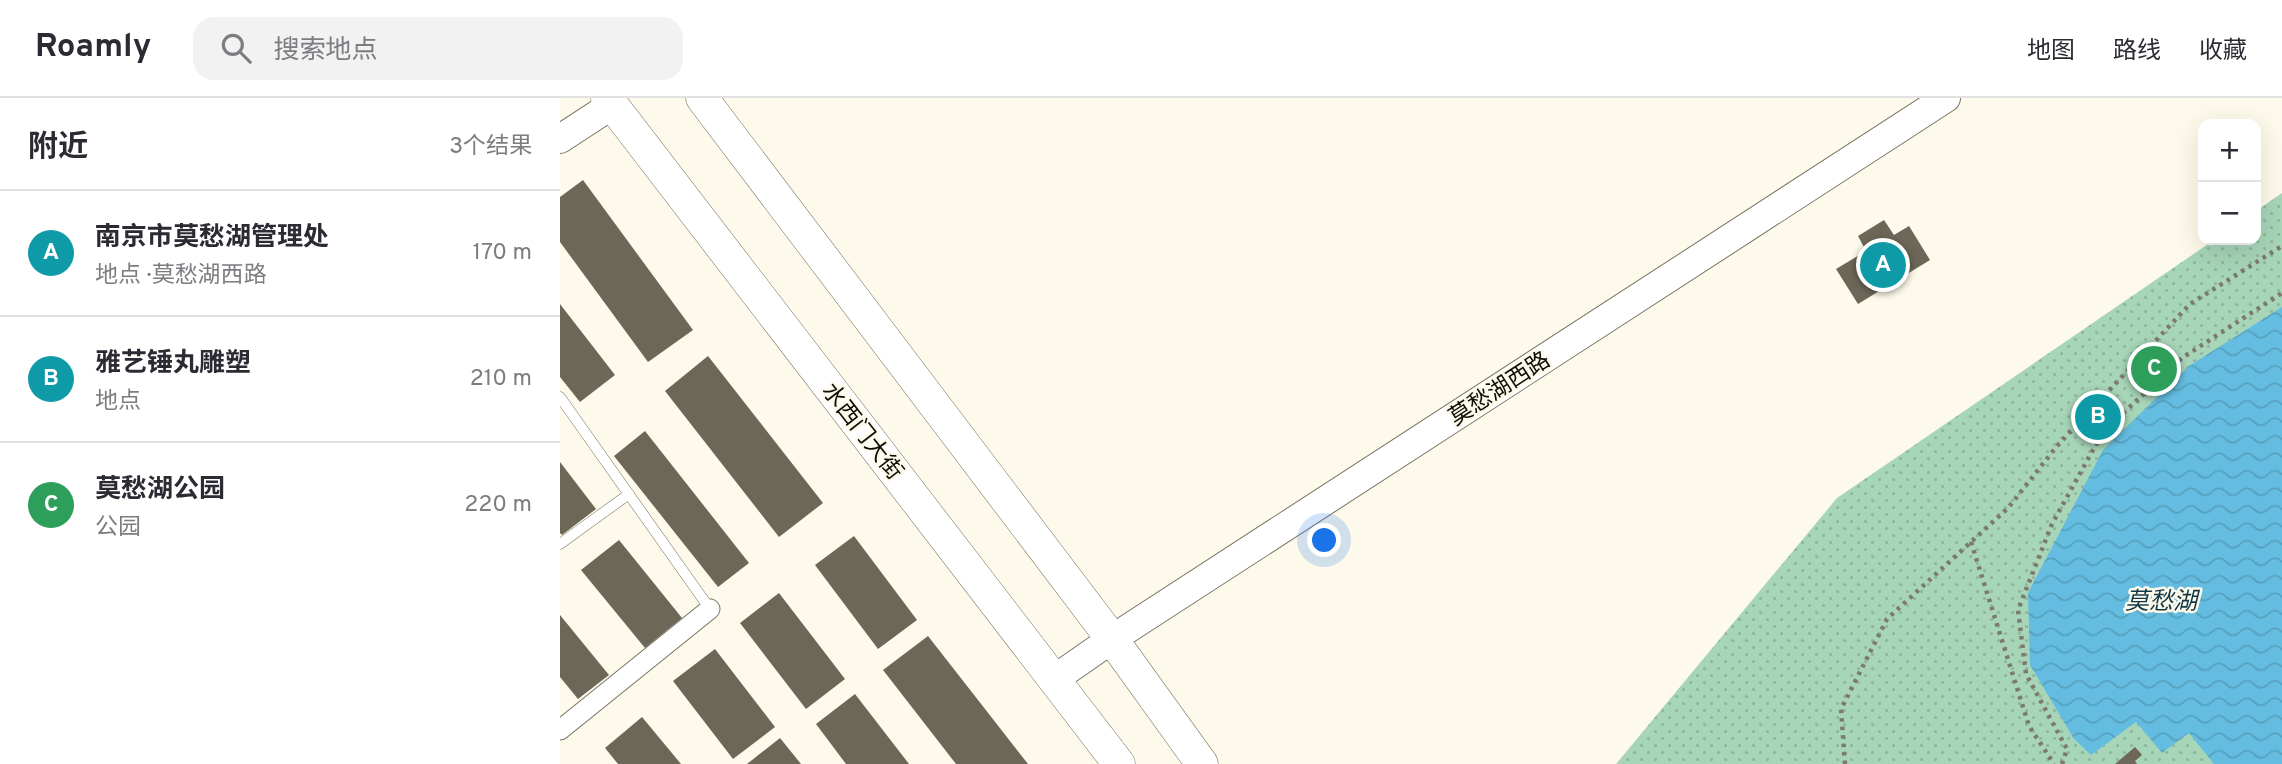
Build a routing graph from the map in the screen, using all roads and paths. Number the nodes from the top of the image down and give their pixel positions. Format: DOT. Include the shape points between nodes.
graph roads {
  1 [pos="702,98"];
  2 [pos="1946,98"];
  3 [pos="610,101"];
  4 [pos="560,139"];
  5 [pos="2282,246"];
  6 [pos="2282,293"];
  7 [pos="560,397"];
  8 [pos="629,494"];
  9 [pos="1971,542"];
  10 [pos="560,544"];
  11 [pos="710,609"];
  12 [pos="1112,639"];
  13 [pos="1054,680"];
  14 [pos="560,730"];
  15 [pos="1119,764"];
  16 [pos="1202,764"];
  17 [pos="1845,764"];
  18 [pos="2054,764"];
  19 [pos="2062,764"];
  1 -- 12 [label="main road"];
  2 -- 12 [label="street, 莫愁湖西路"];
  3 -- 4 [label="street"];
  3 -- 13 [label="main road, 水西门大街"];
  5 -- 9 [label="path" via="2190,304 2057,446 2008,508"];
  6 -- 19 [label="path" via="2182,358 2103,432 2052,524 2018,610 2026,674 2067,749"];
  7 -- 8 [label="lane"];
  8 -- 10 [label="lane"];
  8 -- 11 [label="lane"];
  9 -- 17 [label="path" via="1887,619 1841,709"];
  9 -- 18 [label="path" via="2029,726"];
  11 -- 14 [label="street"];
  12 -- 13 [label="street, 莫愁湖西路"];
  12 -- 16 [label="main road"];
  13 -- 15 [label="main road, 水西门大街"];
}
